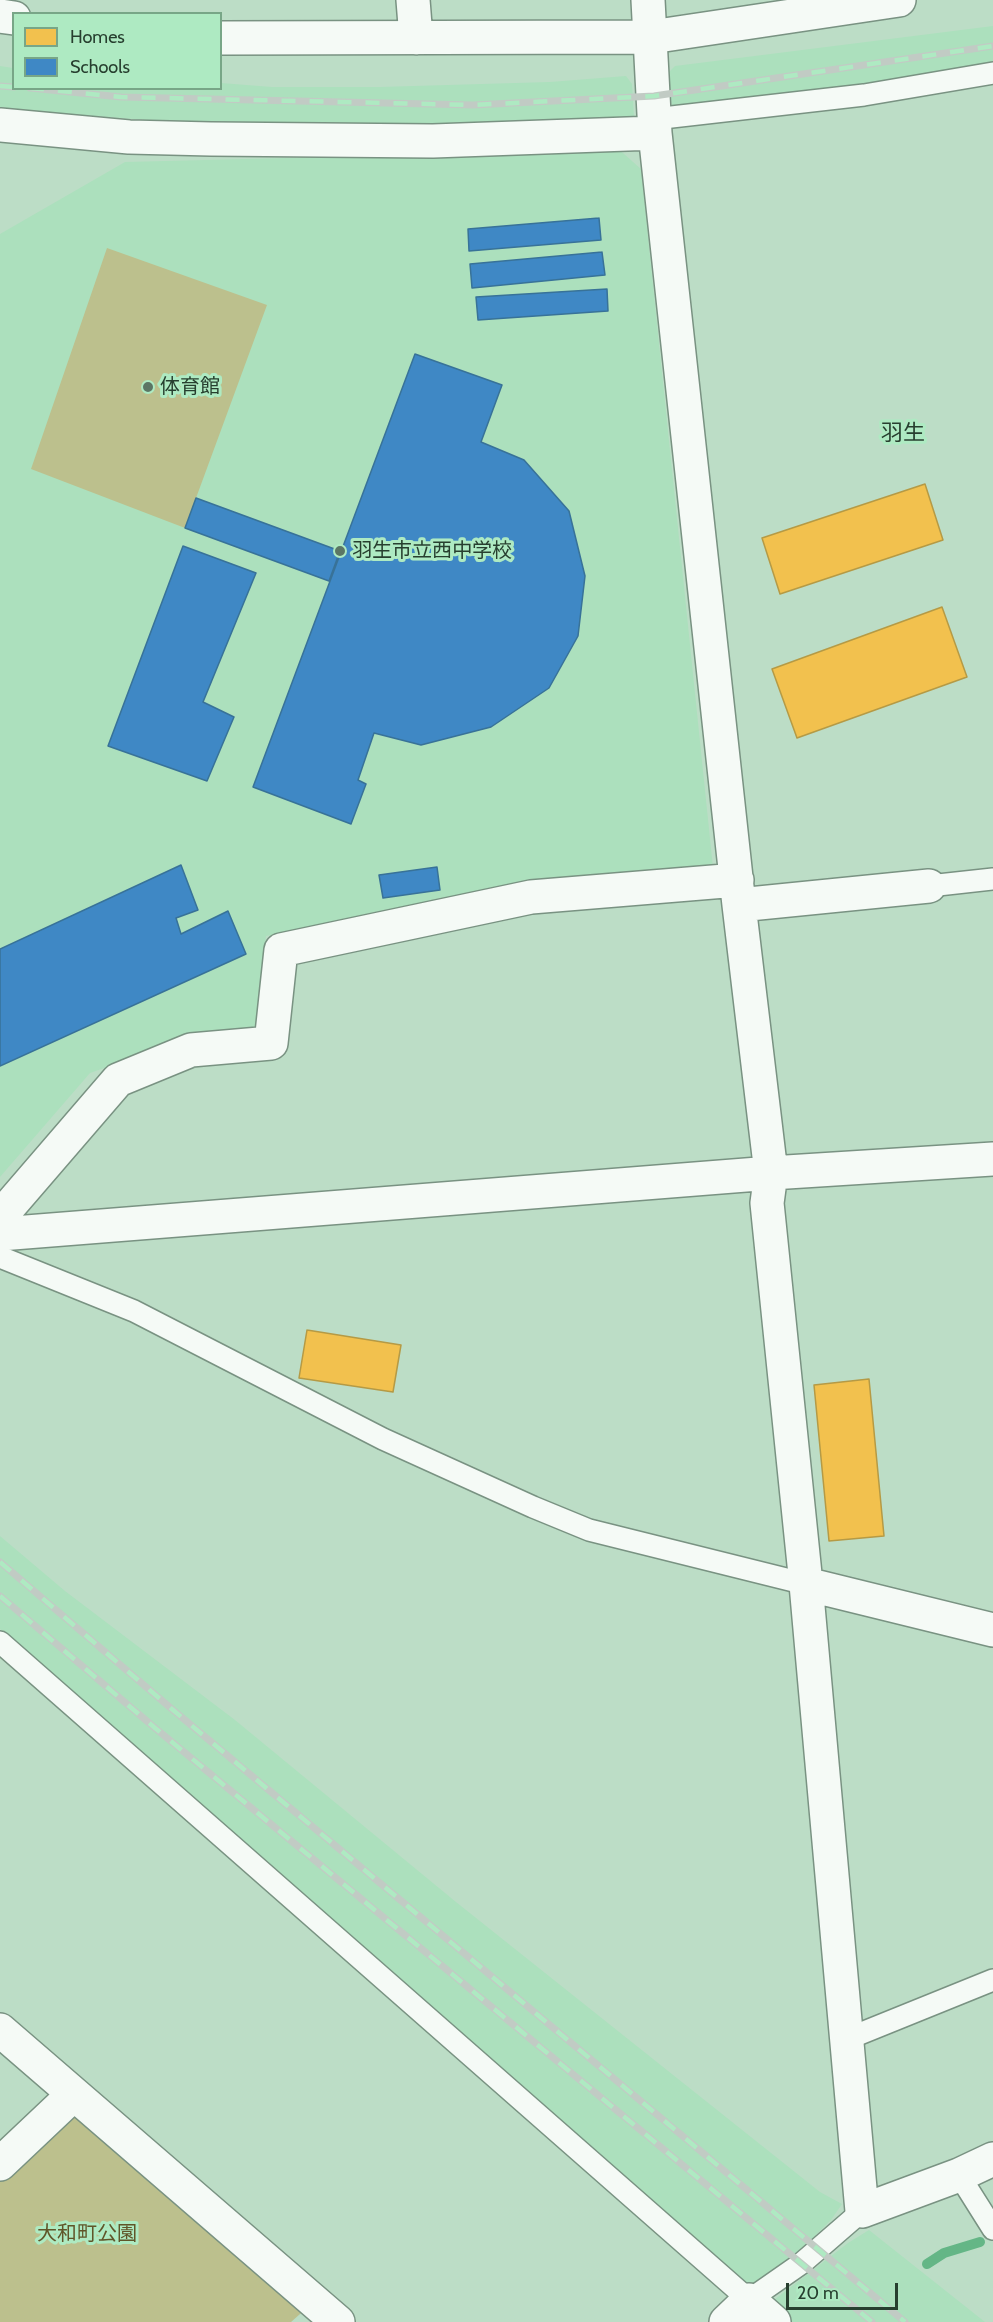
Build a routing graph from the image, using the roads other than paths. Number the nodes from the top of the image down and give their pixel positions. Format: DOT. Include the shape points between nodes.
graph roads {
  1 [pos="413,0"];
  2 [pos="648,0"];
  3 [pos="899,0"];
  4 [pos="651,37"];
  5 [pos="222,38"];
  6 [pos="416,39"];
  7 [pos="993,73"];
  8 [pos="0,125"];
  9 [pos="655,126"];
  10 [pos="993,879"];
  11 [pos="929,886"];
  12 [pos="738,893"];
  13 [pos="993,1159"];
  14 [pos="771,1173"];
  15 [pos="0,1217"];
  16 [pos="0,1234"];
  17 [pos="0,1257"];
  18 [pos="806,1584"];
  19 [pos="993,1630"];
  20 [pos="0,1642"];
  21 [pos="993,1980"];
  22 [pos="0,2030"];
  23 [pos="847,2039"];
  24 [pos="74,2094"];
  25 [pos="993,2159"];
  26 [pos="0,2164"];
  27 [pos="959,2175"];
  28 [pos="862,2211"];
  29 [pos="993,2229"];
  30 [pos="738,2311"];
  31 [pos="321,2317"];
  32 [pos="774,2322"];
  1 -- 6 [label="street"];
  2 -- 4 [label="street"];
  3 -- 4 [label="street"];
  4 -- 6 [label="street"];
  4 -- 9 [label="street"];
  5 -- 6 [label="street"];
  7 -- 9 [label="lane"];
  8 -- 9 [label="street" via="129,137 433,141"];
  9 -- 12 [label="street"];
  10 -- 11 [label="lane"];
  11 -- 12 [label="street"];
  12 -- 14 [label="street"];
  12 -- 15 [label="street" via="531,897 281,950 271,1043 191,1050 118,1080"];
  13 -- 14 [label="street"];
  14 -- 16 [label="street"];
  14 -- 18 [label="street" via="767,1203"];
  17 -- 18 [label="lane" via="134,1311 383,1439 532,1507 589,1530"];
  18 -- 19 [label="street"];
  18 -- 23 [label="street"];
  20 -- 30 [label="lane"];
  21 -- 23 [label="lane"];
  22 -- 24 [label="street"];
  23 -- 28 [label="street"];
  24 -- 26 [label="street"];
  24 -- 31 [label="street"];
  25 -- 27 [label="street"];
  27 -- 28 [label="street"];
  27 -- 29 [label="lane"];
  28 -- 30 [label="lane"];
  30 -- 32 [label="street"];
}
